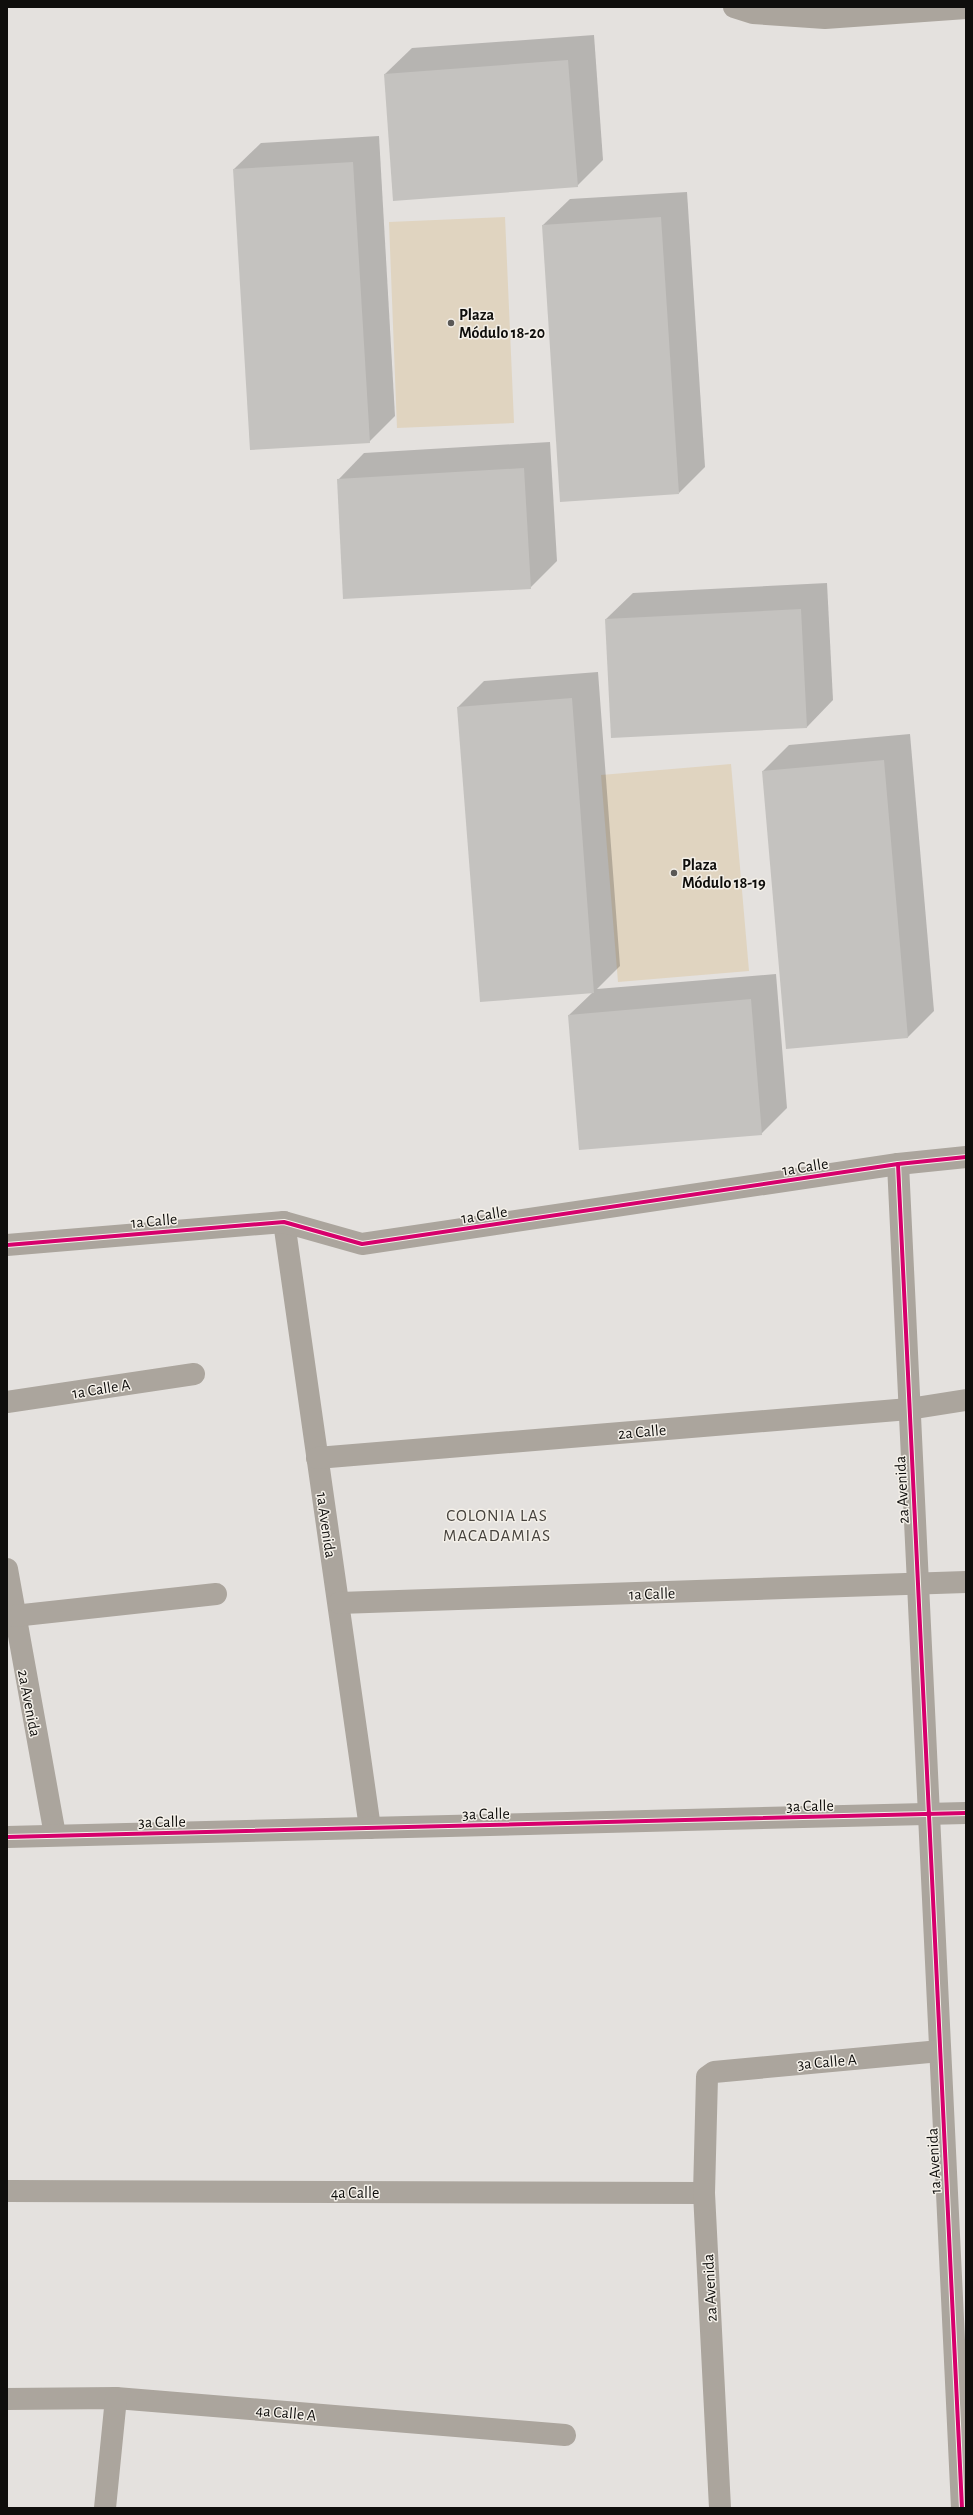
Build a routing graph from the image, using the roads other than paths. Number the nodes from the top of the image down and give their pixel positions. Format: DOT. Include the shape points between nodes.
graph roads {
  1 [pos="734,7"];
  2 [pos="966,8"];
  3 [pos="966,1157"];
  4 [pos="898,1164"];
  5 [pos="284,1222"];
  6 [pos="7,1245"];
  7 [pos="194,1374"];
  8 [pos="966,1400"];
  9 [pos="7,1402"];
  10 [pos="909,1409"];
  11 [pos="317,1458"];
  12 [pos="7,1570"];
  13 [pos="966,1582"];
  14 [pos="918,1584"];
  15 [pos="216,1594"];
  16 [pos="338,1603"];
  17 [pos="14,1616"];
  18 [pos="966,1813"];
  19 [pos="929,1814"];
  20 [pos="370,1828"];
  21 [pos="55,1835"];
  22 [pos="7,1837"];
  23 [pos="940,2051"];
  24 [pos="714,2072"];
  25 [pos="7,2191"];
  26 [pos="704,2193"];
  27 [pos="116,2398"];
  28 [pos="7,2399"];
  29 [pos="565,2435"];
  30 [pos="105,2508"];
  31 [pos="720,2508"];
  32 [pos="962,2508"];
  1 -- 2 [label="street" via="753,14 825,18"];
  3 -- 4 [label="street, 1a Calle"];
  4 -- 5 [label="street, 1a Calle" via="362,1244"];
  4 -- 10 [label="street, 2a Avenida"];
  5 -- 6 [label="street, 1a Calle"];
  5 -- 11 [label="street, 1a Avenida"];
  7 -- 9 [label="street, 1a Calle A"];
  8 -- 10 [label="street, 2a Calle"];
  10 -- 11 [label="street, 2a Calle"];
  10 -- 14 [label="street, 2a Avenida"];
  11 -- 16 [label="street, 1a Avenida"];
  12 -- 17 [label="street, 2a Avenida"];
  13 -- 14 [label="street, 1a Calle"];
  14 -- 16 [label="street, 1a Calle"];
  14 -- 19 [label="street, 2a Avenida"];
  15 -- 17 [label="street"];
  16 -- 20 [label="street, 1a Avenida"];
  17 -- 21 [label="street, 2a Avenida"];
  18 -- 19 [label="street, 3a Calle"];
  19 -- 20 [label="street, 3a Calle"];
  19 -- 23 [label="street, 1a Avenida"];
  20 -- 21 [label="street, 3a Calle"];
  21 -- 22 [label="street, 3a Calle"];
  23 -- 24 [label="street, 3a Calle A"];
  23 -- 32 [label="street, 1a Avenida"];
  24 -- 26 [label="street, 2a Avenida" via="707,2076 705,2083"];
  25 -- 26 [label="street, 4a Calle"];
  26 -- 31 [label="street, 2a Avenida"];
  27 -- 28 [label="street, 4a Calle A"];
  27 -- 29 [label="street, 4a Calle A"];
  27 -- 30 [label="street"];
}
